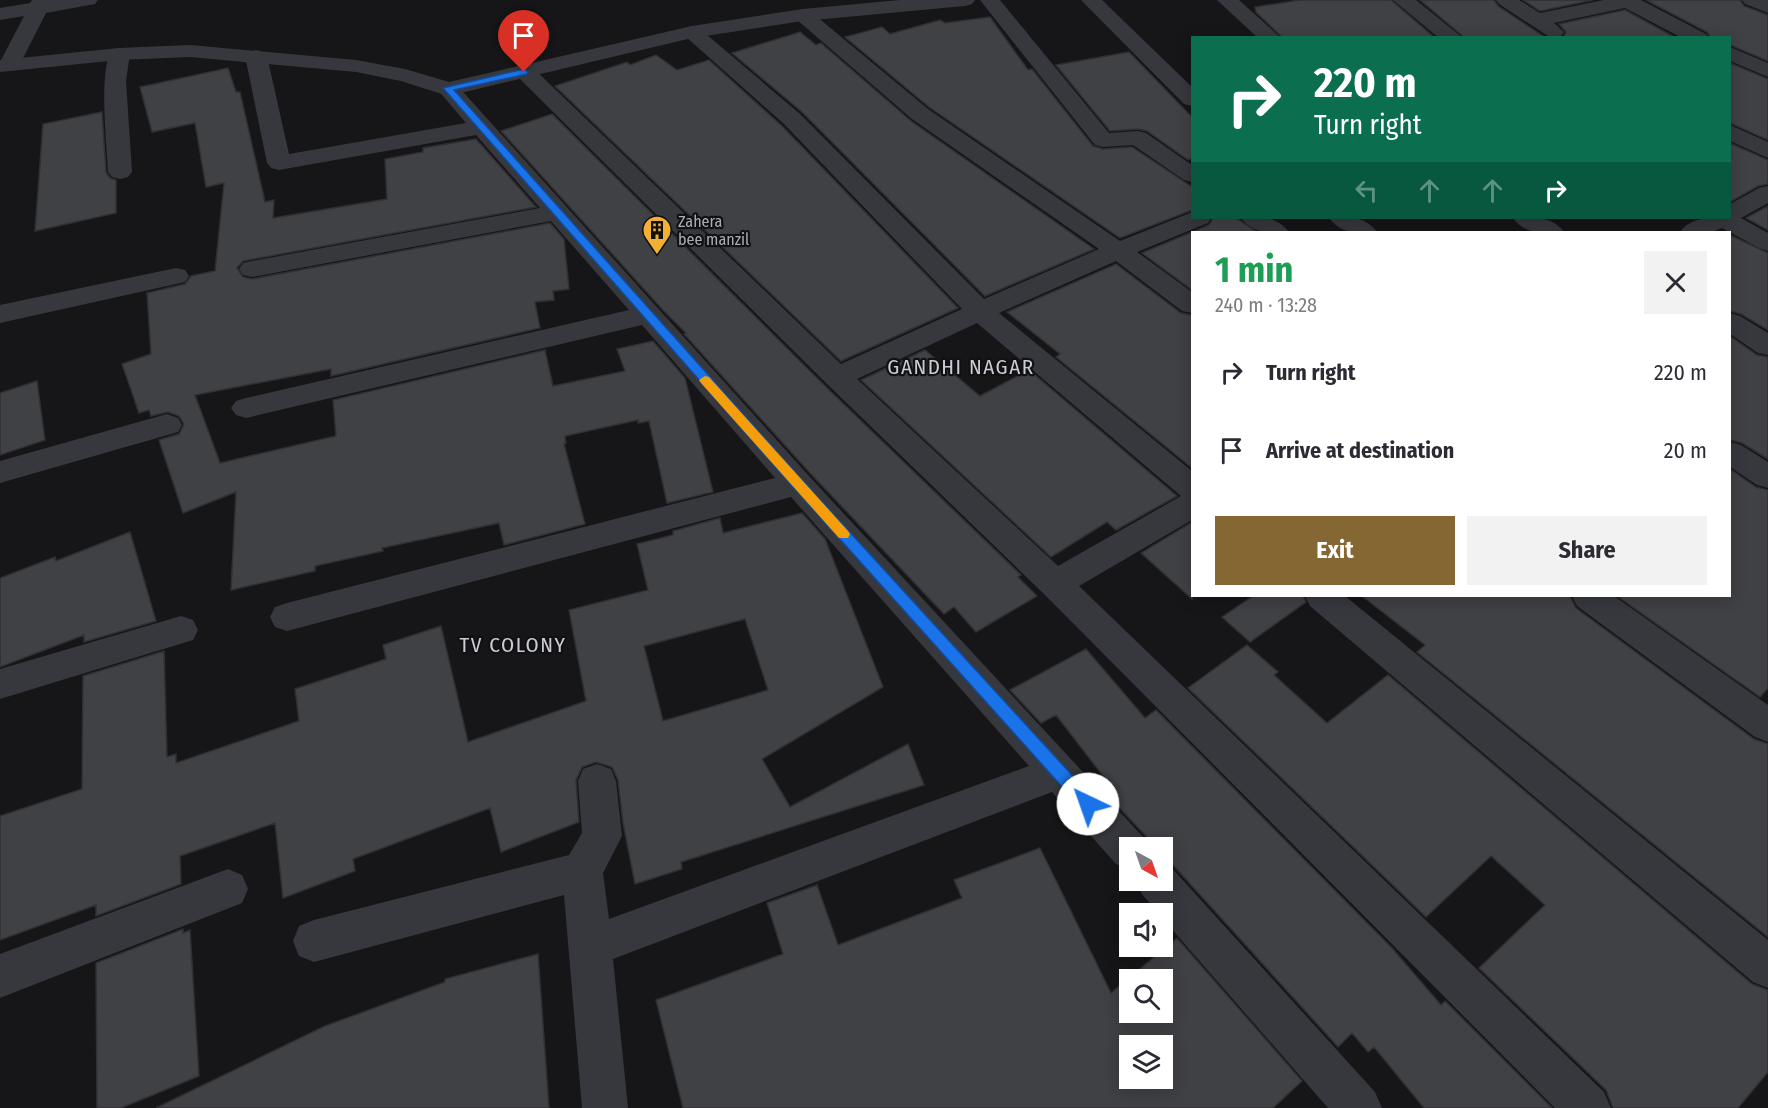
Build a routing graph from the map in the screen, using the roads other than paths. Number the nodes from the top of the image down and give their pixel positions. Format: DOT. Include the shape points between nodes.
graph roads {
  1 [pos="88,0"];
  2 [pos="965,0"];
  3 [pos="990,0"];
  4 [pos="1091,0"];
  5 [pos="1227,0"];
  6 [pos="1403,0"];
  7 [pos="1506,0"];
  8 [pos="1752,0"];
  9 [pos="1632,1"];
  10 [pos="1768,7"];
  11 [pos="38,9"];
  12 [pos="0,14"];
  13 [pos="803,15"];
  14 [pos="1537,20"];
  15 [pos="692,32"];
  16 [pos="1270,36"];
  17 [pos="1450,36"];
  18 [pos="1559,36"];
  19 [pos="1695,36"];
  20 [pos="1731,53"];
  21 [pos="119,54"];
  22 [pos="256,56"];
  23 [pos="4,65"];
  24 [pos="1768,71"];
  25 [pos="524,72"];
  26 [pos="448,88"];
  27 [pos="1191,98"];
  28 [pos="480,127"];
  29 [pos="1731,132"];
  30 [pos="1768,151"];
  31 [pos="120,172"];
  32 [pos="1191,174"];
  33 [pos="1768,193"];
  34 [pos="1731,211"];
  35 [pos="559,212"];
  36 [pos="1731,214"];
  37 [pos="1196,219"];
  38 [pos="1256,219"];
  39 [pos="1344,219"];
  40 [pos="1528,219"];
  41 [pos="1716,219"];
  42 [pos="1274,231"];
  43 [pos="1362,231"];
  44 [pos="1549,231"];
  45 [pos="1695,231"];
  46 [pos="1768,243"];
  47 [pos="1117,250"];
  48 [pos="252,269"];
  49 [pos="176,276"];
  50 [pos="1191,304"];
  51 [pos="979,310"];
  52 [pos="0,314"];
  53 [pos="647,315"];
  54 [pos="1731,323"];
  55 [pos="1768,346"];
  56 [pos="837,377"];
  57 [pos="246,408"];
  58 [pos="167,425"];
  59 [pos="1731,454"];
  60 [pos="0,472"];
  61 [pos="1768,477"];
  62 [pos="798,484"];
  63 [pos="1191,487"];
  64 [pos="1191,506"];
  65 [pos="1055,584"];
  66 [pos="1323,597"];
  67 [pos="1590,597"];
  68 [pos="287,617"];
  69 [pos="181,630"];
  70 [pos="0,684"];
  71 [pos="1768,726"];
  72 [pos="1060,772"];
  73 [pos="597,781"];
  74 [pos="1119,838"];
  75 [pos="582,871"];
  76 [pos="228,889"];
  77 [pos="1166,891"];
  78 [pos="314,941"];
  79 [pos="591,946"];
  80 [pos="1768,967"];
  81 [pos="0,976"];
  82 [pos="605,1108"];
  83 [pos="1359,1108"];
  84 [pos="1588,1108"];
  1 -- 11 [label="street"];
  2 -- 13 [label="street"];
  3 -- 32 [label="street" via="1103,140 1138,138"];
  4 -- 27 [label="street"];
  5 -- 16 [label="street"];
  6 -- 17 [label="street"];
  7 -- 14 [label="street"];
  8 -- 10 [label="street"];
  9 -- 14 [label="street"];
  9 -- 19 [label="street"];
  11 -- 12 [label="street"];
  11 -- 23 [label="street"];
  13 -- 15 [label="street"];
  13 -- 47 [label="street" via="920,114"];
  14 -- 18 [label="street"];
  15 -- 25 [label="street"];
  15 -- 51 [label="street" via="792,119"];
  20 -- 24 [label="street"];
  21 -- 22 [label="street" via="190,51"];
  21 -- 23 [label="street"];
  21 -- 31 [label="street" via="115,81"];
  22 -- 26 [label="street" via="356,66"];
  22 -- 28 [label="street" via="279,163"];
  25 -- 26 [label="street"];
  25 -- 56 [label="street"];
  26 -- 28 [label="street"];
  28 -- 35 [label="street"];
  29 -- 30 [label="street"];
  33 -- 34 [label="street"];
  35 -- 48 [label="street"];
  35 -- 53 [label="street"];
  36 -- 46 [label="street"];
  37 -- 47 [label="street"];
  38 -- 42 [label="street"];
  39 -- 43 [label="street"];
  40 -- 44 [label="street"];
  41 -- 45 [label="street"];
  47 -- 50 [label="street"];
  47 -- 51 [label="street"];
  49 -- 52 [label="street"];
  51 -- 56 [label="street"];
  51 -- 63 [label="street"];
  53 -- 57 [label="street"];
  53 -- 62 [label="street"];
  54 -- 55 [label="street"];
  56 -- 65 [label="street"];
  58 -- 60 [label="street"];
  59 -- 61 [label="street"];
  62 -- 68 [label="street"];
  62 -- 72 [label="street"];
  64 -- 65 [label="street"];
  65 -- 84 [label="street"];
  66 -- 80 [label="street"];
  67 -- 71 [label="street"];
  69 -- 70 [label="street"];
  72 -- 74 [label="street"];
  72 -- 79 [label="street"];
  73 -- 75 [label="street" via="602,836"];
  75 -- 78 [label="street"];
  75 -- 79 [label="street"];
  76 -- 81 [label="street"];
  77 -- 83 [label="street"];
  79 -- 82 [label="street"];
}
